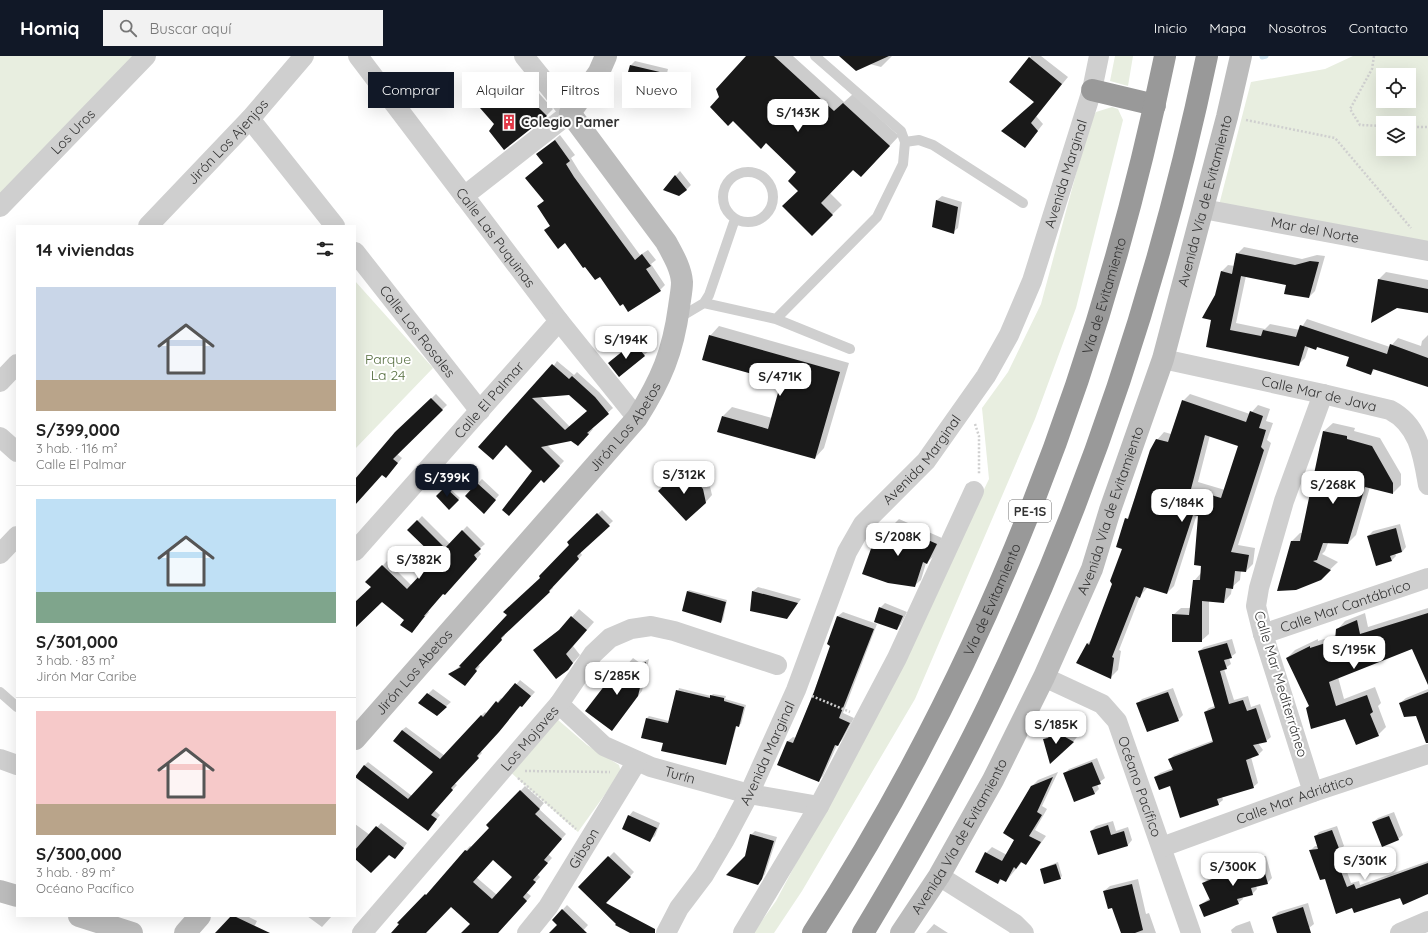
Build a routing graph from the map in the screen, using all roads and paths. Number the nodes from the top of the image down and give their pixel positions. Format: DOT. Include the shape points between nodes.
graph roads {
  1 [pos="146,56"];
  2 [pos="304,56"];
  3 [pos="358,56"];
  4 [pos="524,56"];
  5 [pos="606,56"];
  6 [pos="815,56"];
  7 [pos="1099,56"];
  8 [pos="1165,56"];
  9 [pos="1207,56"];
  10 [pos="1241,56"];
  11 [pos="1374,56"];
  12 [pos="1092,90"];
  13 [pos="1155,105"];
  14 [pos="570,113"];
  15 [pos="1227,117"];
  16 [pos="250,119"];
  17 [pos="1376,126"];
  18 [pos="1416,127"];
  19 [pos="1428,127"];
  20 [pos="905,142"];
  21 [pos="464,196"];
  22 [pos="1023,203"];
  23 [pos="0,207"];
  24 [pos="1203,209"];
  25 [pos="735,219"];
  26 [pos="327,223"];
  27 [pos="149,225"];
  28 [pos="1413,231"];
  29 [pos="1428,252"];
  30 [pos="356,253"];
  31 [pos="704,303"];
  32 [pos="677,319"];
  33 [pos="559,320"];
  34 [pos="776,320"];
  35 [pos="850,349"];
  36 [pos="1163,359"];
  37 [pos="16,365"];
  38 [pos="0,382"];
  39 [pos="1323,394"];
  40 [pos="968,402"];
  41 [pos="480,411"];
  42 [pos="637,418"];
  43 [pos="0,437"];
  44 [pos="16,451"];
  45 [pos="1428,485"];
  46 [pos="974,491"];
  47 [pos="16,537"];
  48 [pos="356,550"];
  49 [pos="0,554"];
  50 [pos="1428,578"];
  51 [pos="1262,634"];
  52 [pos="777,665"];
  53 [pos="1044,677"];
  54 [pos="796,690"];
  55 [pos="0,692"];
  56 [pos="559,704"];
  57 [pos="16,706"];
  58 [pos="865,718"];
  59 [pos="356,738"];
  60 [pos="1428,754"];
  61 [pos="0,759"];
  62 [pos="637,761"];
  63 [pos="16,764"];
  64 [pos="518,771"];
  65 [pos="618,772"];
  66 [pos="516,776"];
  67 [pos="1313,792"];
  68 [pos="749,794"];
  69 [pos="819,806"];
  70 [pos="578,830"];
  71 [pos="1162,847"];
  72 [pos="939,876"];
  73 [pos="0,891"];
  74 [pos="16,896"];
  75 [pos="82,917"];
  76 [pos="199,917"];
  77 [pos="1428,921"];
  78 [pos="132,933"];
  79 [pos="185,933"];
  80 [pos="362,933"];
  81 [pos="527,933"];
  82 [pos="666,933"];
  83 [pos="743,933"];
  84 [pos="813,933"];
  85 [pos="863,933"];
  86 [pos="901,933"];
  87 [pos="1024,933"];
  88 [pos="1192,933"];
  89 [pos="1400,933"];
  1 -- 23 [label="street, Los Uros"];
  2 -- 16 [label="street, Jirón Los Ajenjos"];
  3 -- 21 [label="street, Calle Las Puquinas"];
  4 -- 14 [label="street, Jirón Los Abetos"];
  5 -- 14 [label="street" via="599,72"];
  6 -- 20 [label="lane" via="900,131"];
  7 -- 12 [label="street, Avenida Marginal"];
  8 -- 13 [label="highway, Vía de Evitamiento / PE-1S"];
  9 -- 85 [label="highway, PE-1S" via="1160,249 1115,394 1085,479 1041,590 988,705 920,836"];
  10 -- 15 [label="street, Avenida Vía de Evitamiento"];
  11 -- 17 [label="path" via="1372,69 1350,109 1360,125"];
  12 -- 13 [label="highway"];
  12 -- 40 [label="street, Avenida Marginal" via="1032,281 1008,335 986,376"];
  13 -- 84 [label="highway, Vía de Evitamiento / PE-1S" via="1124,232 1087,355 1063,425 1010,560 982,625 928,736"];
  14 -- 21 [label="street"];
  14 -- 32 [label="street, Jirón Los Abetos" via="666,242 677,262 682,282"];
  15 -- 24 [label="street, Avenida Vía de Evitamiento"];
  15 -- 28 [label="path" via="1335,138"];
  16 -- 26 [label="street"];
  16 -- 27 [label="street, Jirón Los Ajenjos"];
  18 -- 19 [label="path"];
  20 -- 22 [label="lane" via="919,140 933,145"];
  20 -- 34 [label="lane" via="903,164 877,217"];
  21 -- 33 [label="street, Calle Las Puquinas"];
  24 -- 29 [label="street, Mar del Norte"];
  24 -- 36 [label="street, Avenida Vía de Evitamiento"];
  25 -- 25 [label="lane" via="724,207 722,198 727,183 733,177 748,172 764,177 773,191 773,200 768,211 759,220 751,222"];
  25 -- 31 [label="lane"];
  30 -- 41 [label="street, Calle Los Rosales"];
  31 -- 32 [label="lane"];
  31 -- 34 [label="lane"];
  32 -- 42 [label="street, Jirón Los Abetos" via="668,360 656,388"];
  33 -- 41 [label="street, Calle El Palmar"];
  33 -- 42 [label="street, Calle Las Puquinas"];
  34 -- 35 [label="lane"];
  36 -- 39 [label="street, Calle Mar de Java"];
  36 -- 53 [label="street, Avenida Vía de Evitamiento" via="1092,568"];
  37 -- 38 [label="street"];
  39 -- 45 [label="street, Calle Mar de Java" via="1390,410 1399,415 1408,423 1419,444"];
  39 -- 51 [label="street, Calle Mar Mediterráneo" via="1284,501 1259,588 1256,606"];
  40 -- 46 [label="path" via="979,436 980,470"];
  40 -- 54 [label="street, Avenida Marginal" via="926,461 863,524 847,552"];
  41 -- 48 [label="street, Calle El Palmar"];
  42 -- 59 [label="street, Jirón Los Abetos"];
  43 -- 44 [label="street"];
  46 -- 58 [label="street" via="897,658"];
  47 -- 49 [label="street"];
  50 -- 51 [label="street, Calle Mar Cantábrico"];
  51 -- 67 [label="street, Calle Mar Mediterráneo"];
  52 -- 56 [label="street, Los Mojaves" via="674,631 651,626 631,629 610,638 593,654"];
  53 -- 71 [label="street, Océano Pacífico" via="1093,699 1113,715 1121,729"];
  53 -- 72 [label="street, Avenida Vía de Evitamiento" via="993,780"];
  54 -- 58 [label="path"];
  54 -- 68 [label="street, Avenida Marginal"];
  55 -- 57 [label="lane"];
  56 -- 62 [label="street, Turín" via="604,746"];
  56 -- 80 [label="street, Los Mojaves"];
  58 -- 69 [label="street"];
  60 -- 67 [label="street, Calle Mar Adriático"];
  61 -- 63 [label="street"];
  62 -- 68 [label="street, Turín"];
  62 -- 81 [label="street, Gibson" via="548,907"];
  64 -- 65 [label="path"];
  66 -- 70 [label="path"];
  67 -- 71 [label="street, Calle Mar Adriático"];
  68 -- 69 [label="street, Turín"];
  68 -- 82 [label="street, Avenida Marginal" via="704,875 679,908"];
  69 -- 83 [label="street"];
  71 -- 88 [label="street, Océano Pacífico"];
  72 -- 86 [label="street, Avenida Vía de Evitamiento"];
  72 -- 87 [label="street" via="1015,924"];
  73 -- 74 [label="street"];
  75 -- 78 [label="street"];
  76 -- 79 [label="street"];
  77 -- 89 [label="street"];
}
